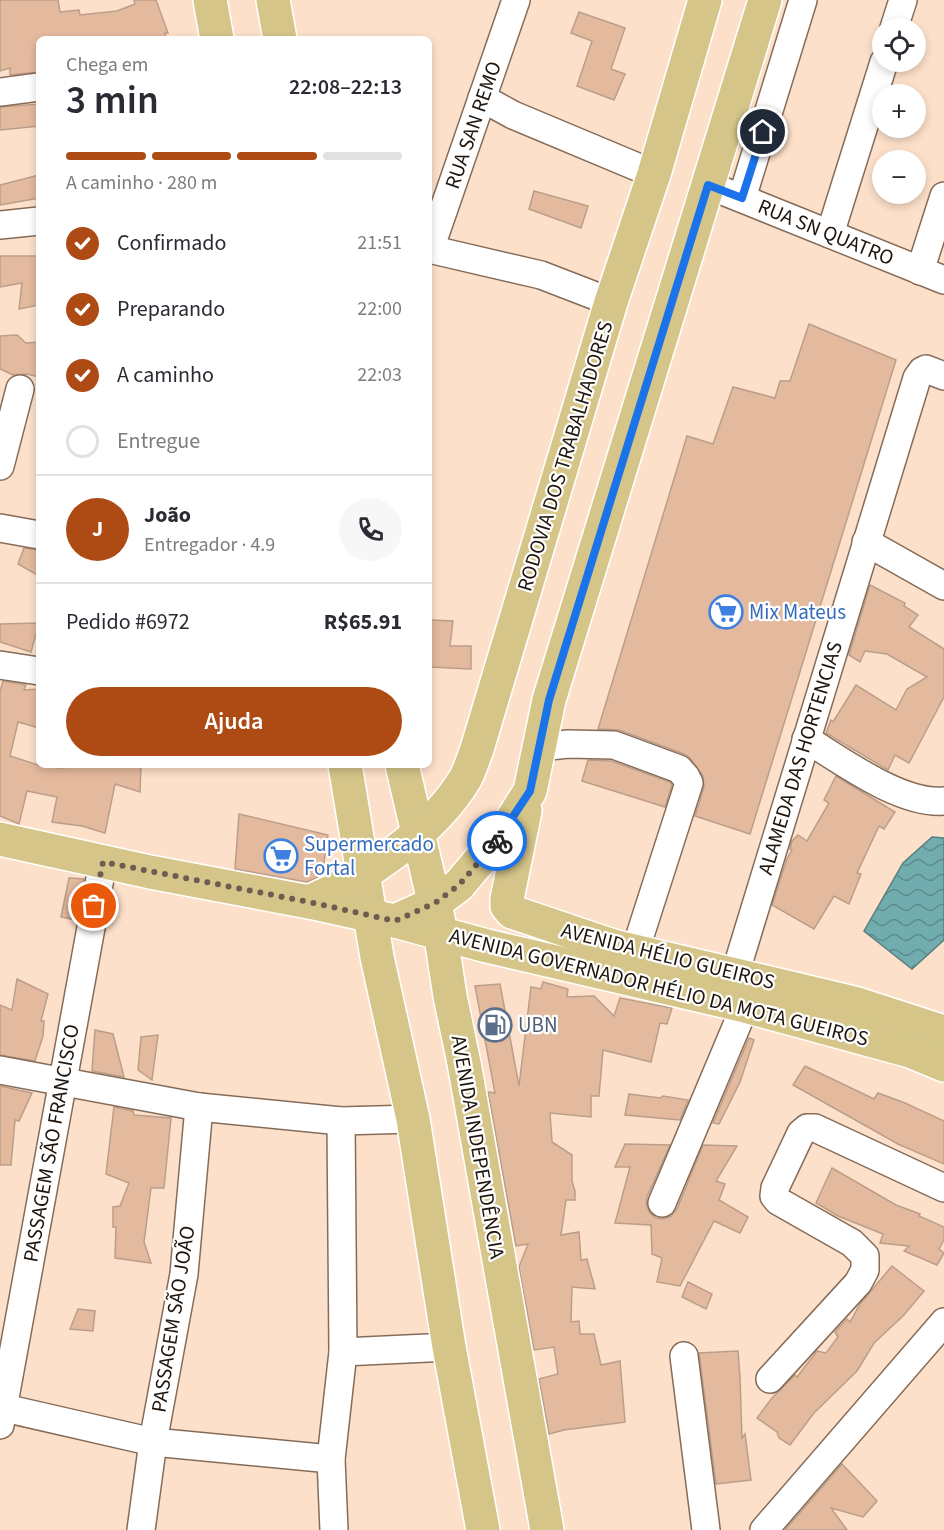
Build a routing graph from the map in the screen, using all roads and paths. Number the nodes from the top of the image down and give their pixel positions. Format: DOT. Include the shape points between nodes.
graph roads {
  1 [pos="210,0"];
  2 [pos="273,0"];
  3 [pos="516,0"];
  4 [pos="705,0"];
  5 [pos="765,0"];
  6 [pos="803,0"];
  7 [pos="903,0"];
  8 [pos="897,18"];
  9 [pos="216,36"];
  10 [pos="279,36"];
  11 [pos="881,72"];
  12 [pos="36,87"];
  13 [pos="0,92"];
  14 [pos="482,98"];
  15 [pos="654,174"];
  16 [pos="708,185"];
  17 [pos="944,196"];
  18 [pos="742,198"];
  19 [pos="36,221"];
  20 [pos="0,225"];
  21 [pos="830,234"];
  22 [pos="432,243"];
  23 [pos="432,249"];
  24 [pos="932,275"];
  25 [pos="611,302"];
  26 [pos="933,373"];
  27 [pos="20,389"];
  28 [pos="0,466"];
  29 [pos="0,528"];
  30 [pos="36,534"];
  31 [pos="866,542"];
  32 [pos="944,586"];
  33 [pos="0,664"];
  34 [pos="36,670"];
  35 [pos="806,739"];
  36 [pos="540,747"];
  37 [pos="345,768"];
  38 [pos="403,768"];
  39 [pos="530,791"];
  40 [pos="944,801"];
  41 [pos="419,832"];
  42 [pos="0,839"];
  43 [pos="103,862"];
  44 [pos="363,874"];
  45 [pos="296,899"];
  46 [pos="438,918"];
  47 [pos="383,919"];
  48 [pos="635,951"];
  49 [pos="735,974"];
  50 [pos="745,1006"];
  51 [pos="944,1032"];
  52 [pos="944,1065"];
  53 [pos="0,1070"];
  54 [pos="61,1083"];
  55 [pos="199,1107"];
  56 [pos="413,1119"];
  57 [pos="341,1121"];
  58 [pos="944,1188"];
  59 [pos="662,1203"];
  60 [pos="944,1322"];
  61 [pos="449,1347"];
  62 [pos="343,1352"];
  63 [pos="684,1356"];
  64 [pos="770,1379"];
  65 [pos="1,1413"];
  66 [pos="153,1442"];
  67 [pos="331,1459"];
  68 [pos="141,1530"];
  69 [pos="334,1530"];
  70 [pos="483,1530"];
  71 [pos="547,1530"];
  72 [pos="706,1530"];
  73 [pos="764,1530"];
  1 -- 9 [label="main road"];
  2 -- 10 [label="main road"];
  3 -- 14 [label="street, RUA SAN REMO"];
  4 -- 15 [label="main road, RODOVIA DOS TRABALHADORES"];
  5 -- 16 [label="main road"];
  6 -- 18 [label="street"];
  7 -- 8 [label="street"];
  11 -- 21 [label="street"];
  12 -- 13 [label="street"];
  14 -- 15 [label="street" via="513,115"];
  14 -- 22 [label="street, RUA SAN REMO"];
  15 -- 25 [label="main road, RODOVIA DOS TRABALHADORES"];
  16 -- 18 [label="street, RUA SN QUATRO"];
  16 -- 36 [label="main road" via="549,700"];
  17 -- 24 [label="street"];
  18 -- 21 [label="street, RUA SN QUATRO"];
  19 -- 20 [label="street"];
  21 -- 24 [label="street, RUA SN QUATRO"];
  23 -- 25 [label="street" via="541,275"];
  25 -- 41 [label="main road, RODOVIA DOS TRABALHADORES" via="477,749 461,785"];
  26 -- 31 [label="street, ALAMEDA DAS HORTENCIAS" via="917,378"];
  27 -- 28 [label="street"];
  29 -- 30 [label="street"];
  31 -- 32 [label="street"];
  31 -- 35 [label="street, ALAMEDA DAS HORTENCIAS"];
  33 -- 34 [label="street"];
  35 -- 40 [label="street" via="883,785 911,797"];
  35 -- 49 [label="street, ALAMEDA DAS HORTENCIAS"];
  36 -- 39 [label="main road"];
  36 -- 48 [label="street" via="614,745 679,769 689,783"];
  37 -- 44 [label="main road"];
  38 -- 41 [label="main road, AVENIDA INDEPENDÊNCIA"];
  39 -- 46 [label="main road"];
  39 -- 48 [label="main road, AVENIDA HÉLIO GUEIROS" via="507,906 512,912 560,930"];
  41 -- 44 [label="main road, RODOVIA DOS TRABALHADORES"];
  41 -- 46 [label="main road, AVENIDA INDEPENDÊNCIA"];
  42 -- 43 [label="main road"];
  43 -- 45 [label="main road"];
  43 -- 54 [label="street, PASSAGEM SÃO FRANCISCO"];
  44 -- 45 [label="main road" via="348,884"];
  44 -- 47 [label="main road"];
  45 -- 47 [label="main road"];
  46 -- 47 [label="main road, AVENIDA GOVERNADOR HÉLIO DA MOTA GUEIROS"];
  46 -- 50 [label="main road, AVENIDA GOVERNADOR HÉLIO DA MOTA GUEIROS" via="487,946"];
  46 -- 71 [label="main road, AVENIDA INDEPENDÊNCIA"];
  47 -- 56 [label="main road" via="377,957"];
  48 -- 49 [label="main road, AVENIDA HÉLIO GUEIROS"];
  49 -- 51 [label="main road, AVENIDA HÉLIO GUEIROS" via="854,1003"];
  50 -- 52 [label="main road, AVENIDA GOVERNADOR HÉLIO DA MOTA GUEIROS" via="910,1051"];
  50 -- 59 [label="street"];
  53 -- 54 [label="street"];
  54 -- 55 [label="street"];
  54 -- 65 [label="street, PASSAGEM SÃO FRANCISCO"];
  55 -- 57 [label="street"];
  55 -- 66 [label="street, PASSAGEM SÃO JOÃO" via="184,1274"];
  56 -- 57 [label="street"];
  56 -- 61 [label="main road"];
  57 -- 62 [label="street"];
  58 -- 64 [label="street" via="815,1128 801,1133 774,1196 852,1243 865,1256 865,1270 858,1283"];
  60 -- 73 [label="street"];
  61 -- 62 [label="street"];
  61 -- 70 [label="main road"];
  62 -- 67 [label="street"];
  63 -- 72 [label="street"];
  65 -- 66 [label="street"];
  66 -- 67 [label="street"];
  66 -- 68 [label="street, PASSAGEM SÃO JOÃO"];
  67 -- 69 [label="street"];
}
